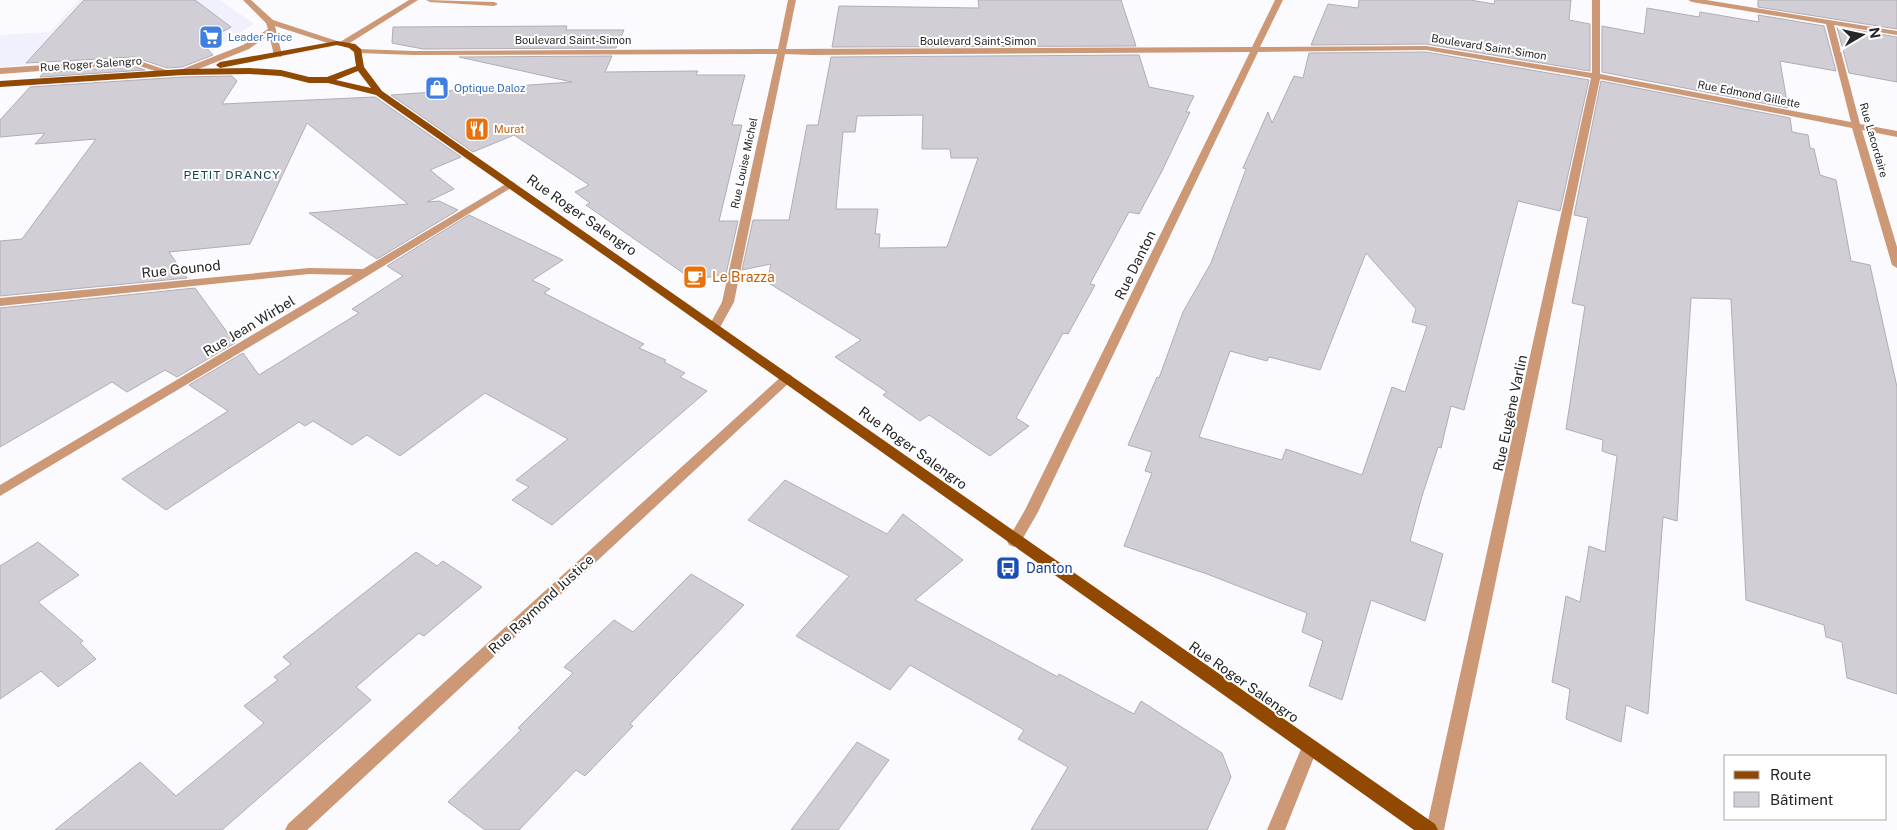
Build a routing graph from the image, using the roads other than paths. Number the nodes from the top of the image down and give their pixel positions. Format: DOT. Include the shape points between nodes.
graph roads {
  1 [pos="247,0"];
  2 [pos="414,0"];
  3 [pos="430,0"];
  4 [pos="792,0"];
  5 [pos="1279,0"];
  6 [pos="1596,0"];
  7 [pos="1692,0"];
  8 [pos="494,4"];
  9 [pos="1829,22"];
  10 [pos="271,26"];
  11 [pos="1897,34"];
  12 [pos="339,44"];
  13 [pos="1256,50"];
  14 [pos="358,51"];
  15 [pos="781,51"];
  16 [pos="278,55"];
  17 [pos="360,67"];
  18 [pos="0,71"];
  19 [pos="171,72"];
  20 [pos="183,72"];
  21 [pos="281,73"];
  22 [pos="1596,76"];
  23 [pos="328,80"];
  24 [pos="0,84"];
  25 [pos="379,93"];
  26 [pos="1856,125"];
  27 [pos="1897,134"];
  28 [pos="511,184"];
  29 [pos="1897,265"];
  30 [pos="364,272"];
  31 [pos="0,302"];
  32 [pos="714,328"];
  33 [pos="787,378"];
  34 [pos="0,490"];
  35 [pos="1014,541"];
  36 [pos="1310,747"];
  37 [pos="294,830"];
  38 [pos="1276,830"];
  39 [pos="1429,830"];
  40 [pos="1436,830"];
  1 -- 10 [label="street"];
  2 -- 12 [label="street"];
  3 -- 8 [label="street"];
  4 -- 15 [label="street, Rue Louise Michel"];
  5 -- 13 [label="street, Rue Danton"];
  6 -- 22 [label="street, Rue Eugène Varlin"];
  7 -- 9 [label="street"];
  9 -- 11 [label="street"];
  9 -- 26 [label="street, Rue Lacordaire"];
  10 -- 12 [label="street"];
  10 -- 16 [label="street"];
  10 -- 20 [label="street" via="246,47"];
  12 -- 14 [label="main road" via="352,46"];
  12 -- 16 [label="main road, Rue Roger Salengro" via="308,47"];
  13 -- 15 [label="street, Boulevard Saint-Simon"];
  13 -- 22 [label="street, Boulevard Saint-Simon" via="1426,48"];
  13 -- 35 [label="street, Rue Danton"];
  14 -- 15 [label="street, Boulevard Saint-Simon"];
  14 -- 17 [label="main road"];
  15 -- 32 [label="street, Rue Louise Michel" via="728,302"];
  16 -- 20 [label="main road, Rue Roger Salengro"];
  16 -- 21 [label="main road"];
  17 -- 23 [label="main road"];
  17 -- 25 [label="main road, Rue Roger Salengro"];
  18 -- 19 [label="street" via="134,61"];
  19 -- 20 [label="main road, Rue Roger Salengro"];
  19 -- 24 [label="main road, Rue Roger Salengro"];
  20 -- 21 [label="main road, Rue Roger Salengro"];
  21 -- 23 [label="main road, Rue Roger Salengro" via="309,80"];
  22 -- 26 [label="street, Rue Edmond Gillette"];
  22 -- 40 [label="street, Rue Eugène Varlin"];
  23 -- 25 [label="main road, Rue Roger Salengro"];
  25 -- 28 [label="main road, Rue Roger Salengro"];
  26 -- 27 [label="street, Rue Edmond Gillette"];
  26 -- 29 [label="street, Rue Lacordaire"];
  28 -- 30 [label="street, Rue Jean Wirbel"];
  28 -- 32 [label="main road, Rue Roger Salengro"];
  30 -- 31 [label="street, Rue Gounod" via="309,271"];
  30 -- 34 [label="street, Rue Jean Wirbel"];
  32 -- 33 [label="main road, Rue Roger Salengro"];
  33 -- 35 [label="main road, Rue Roger Salengro"];
  33 -- 37 [label="street, Rue Raymond Justice"];
  35 -- 36 [label="main road, Rue Roger Salengro"];
  36 -- 38 [label="street"];
  36 -- 39 [label="main road, Rue Roger Salengro"];
}
